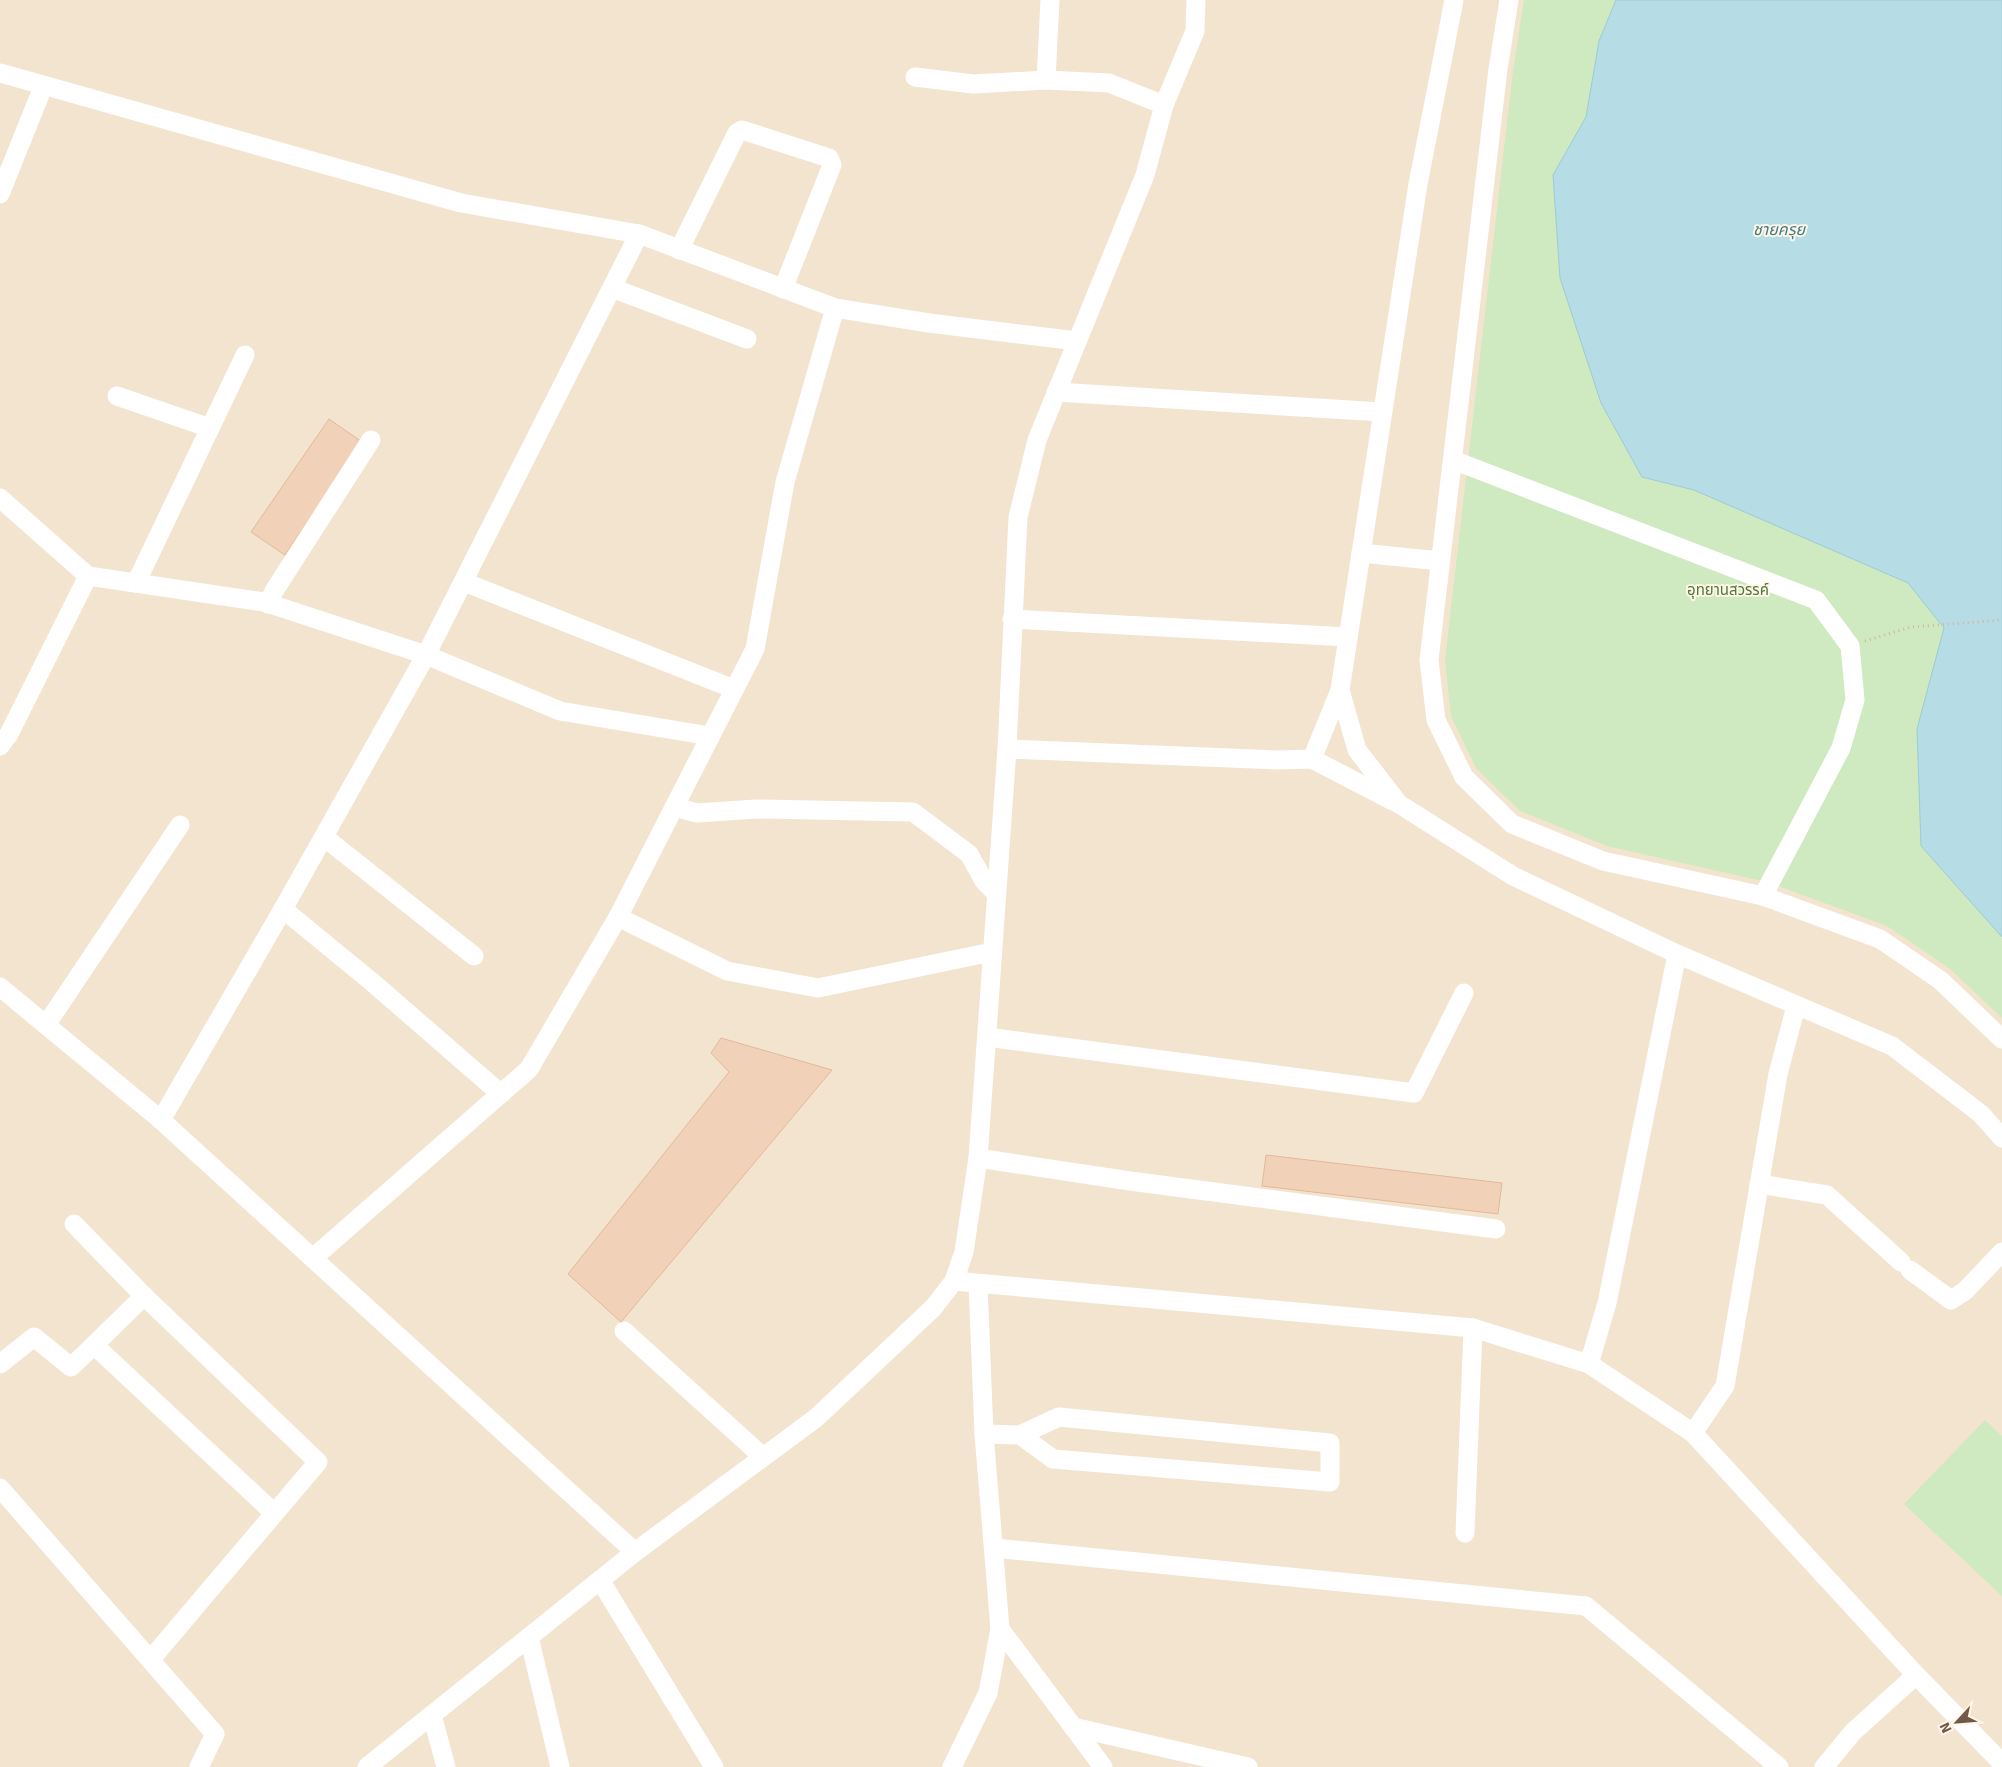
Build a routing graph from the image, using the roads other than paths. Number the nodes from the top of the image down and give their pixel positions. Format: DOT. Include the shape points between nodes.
graph roads {
  1 [pos="1050,0"];
  2 [pos="1196,0"];
  3 [pos="1454,0"];
  4 [pos="1509,0"];
  5 [pos="0,73"];
  6 [pos="915,78"];
  7 [pos="1046,80"];
  8 [pos="43,87"];
  9 [pos="1164,105"];
  10 [pos="0,194"];
  11 [pos="639,234"];
  12 [pos="679,250"];
  13 [pos="612,288"];
  14 [pos="783,290"];
  15 [pos="834,308"];
  16 [pos="747,339"];
  17 [pos="1077,341"];
  18 [pos="245,355"];
  19 [pos="1056,392"];
  20 [pos="116,396"];
  21 [pos="1382,412"];
  22 [pos="210,428"];
  23 [pos="371,440"];
  24 [pos="1453,460"];
  25 [pos="0,498"];
  26 [pos="1361,553"];
  27 [pos="1440,561"];
  28 [pos="88,576"];
  29 [pos="464,582"];
  30 [pos="136,583"];
  31 [pos="268,604"];
  32 [pos="1012,619"];
  33 [pos="1348,637"];
  34 [pos="426,655"];
  35 [pos="734,689"];
  36 [pos="1340,690"];
  37 [pos="710,736"];
  38 [pos="0,746"];
  39 [pos="1006,749"];
  40 [pos="1312,759"];
  41 [pos="1399,804"];
  42 [pos="674,807"];
  43 [pos="180,825"];
  44 [pos="324,837"];
  45 [pos="996,893"];
  46 [pos="1763,896"];
  47 [pos="283,909"];
  48 [pos="618,917"];
  49 [pos="992,952"];
  50 [pos="1677,954"];
  51 [pos="474,956"];
  52 [pos="0,987"];
  53 [pos="1464,994"];
  54 [pos="1796,1006"];
  55 [pos="46,1025"];
  56 [pos="987,1037"];
  57 [pos="2002,1039"];
  58 [pos="501,1094"];
  59 [pos="161,1120"];
  60 [pos="2002,1138"];
  61 [pos="978,1158"];
  62 [pos="1759,1184"];
  63 [pos="74,1224"];
  64 [pos="1496,1230"];
  65 [pos="2002,1252"];
  66 [pos="313,1258"];
  67 [pos="954,1281"];
  68 [pos="978,1284"];
  69 [pos="144,1296"];
  70 [pos="1473,1328"];
  71 [pos="624,1331"];
  72 [pos="94,1345"];
  73 [pos="0,1364"];
  74 [pos="1589,1364"];
  75 [pos="1693,1433"];
  76 [pos="984,1434"];
  77 [pos="1020,1435"];
  78 [pos="763,1457"];
  79 [pos="0,1488"];
  80 [pos="274,1513"];
  81 [pos="1465,1533"];
  82 [pos="994,1548"];
  83 [pos="635,1552"];
  84 [pos="600,1580"];
  85 [pos="1000,1629"];
  86 [pos="529,1637"];
  87 [pos="151,1659"];
  88 [pos="1916,1675"];
  89 [pos="432,1715"];
  90 [pos="1073,1727"];
  91 [pos="2002,1763"];
  92 [pos="199,1767"];
  93 [pos="367,1767"];
  94 [pos="446,1767"];
  95 [pos="560,1767"];
  96 [pos="714,1767"];
  97 [pos="952,1767"];
  98 [pos="1103,1767"];
  99 [pos="1248,1767"];
  100 [pos="1779,1767"];
  101 [pos="1824,1767"];
  1 -- 7 [label="street"];
  2 -- 9 [label="street" via="1195,31"];
  3 -- 21 [label="street" via="1418,184"];
  4 -- 24 [label="street" via="1498,69"];
  5 -- 8 [label="street"];
  6 -- 7 [label="street" via="973,84"];
  7 -- 9 [label="street" via="1109,83"];
  8 -- 10 [label="street"];
  8 -- 11 [label="street" via="461,203"];
  9 -- 17 [label="street" via="1145,175"];
  11 -- 12 [label="street"];
  11 -- 13 [label="street"];
  12 -- 14 [label="street"];
  12 -- 14 [label="street" via="739,131 829,158 832,165"];
  13 -- 16 [label="street"];
  13 -- 29 [label="street"];
  14 -- 15 [label="street"];
  15 -- 17 [label="street"];
  15 -- 35 [label="street" via="785,482 755,649"];
  17 -- 19 [label="street"];
  18 -- 22 [label="street"];
  19 -- 21 [label="street"];
  19 -- 32 [label="street" via="1036,440 1018,517"];
  20 -- 22 [label="street"];
  21 -- 26 [label="street"];
  22 -- 30 [label="street"];
  23 -- 31 [label="street"];
  24 -- 27 [label="street"];
  24 -- 46 [label="street" via="1816,600 1850,646 1855,700 1841,748"];
  25 -- 28 [label="street"];
  26 -- 27 [label="street"];
  26 -- 33 [label="street"];
  27 -- 46 [label="street" via="1429,660 1436,720 1464,777 1512,824 1594,857"];
  28 -- 30 [label="street"];
  28 -- 38 [label="street"];
  29 -- 34 [label="street"];
  29 -- 35 [label="street"];
  30 -- 31 [label="street"];
  31 -- 34 [label="street"];
  32 -- 33 [label="street"];
  32 -- 39 [label="street"];
  33 -- 36 [label="street"];
  34 -- 37 [label="street" via="560,711"];
  34 -- 44 [label="street"];
  35 -- 37 [label="street"];
  36 -- 40 [label="street"];
  36 -- 41 [label="street" via="1357,750"];
  37 -- 42 [label="street"];
  39 -- 40 [label="street"];
  39 -- 45 [label="street"];
  40 -- 41 [label="street"];
  41 -- 50 [label="street" via="1513,876"];
  42 -- 45 [label="street" via="697,813 756,809 914,812 969,854 984,881"];
  42 -- 48 [label="street"];
  43 -- 55 [label="street"];
  44 -- 47 [label="street"];
  44 -- 51 [label="street"];
  45 -- 49 [label="street"];
  46 -- 57 [label="street" via="1880,939 1940,980"];
  47 -- 58 [label="street"];
  47 -- 59 [label="street"];
  48 -- 49 [label="street" via="727,971 818,988"];
  48 -- 58 [label="street" via="529,1068"];
  49 -- 56 [label="street"];
  50 -- 54 [label="street"];
  50 -- 74 [label="street" via="1607,1303"];
  52 -- 55 [label="street"];
  53 -- 56 [label="street" via="1414,1093"];
  54 -- 60 [label="street" via="1892,1046 1981,1114"];
  54 -- 62 [label="street" via="1778,1074"];
  55 -- 59 [label="street"];
  56 -- 61 [label="street"];
  58 -- 66 [label="street"];
  59 -- 66 [label="street"];
  61 -- 64 [label="street"];
  61 -- 67 [label="street" via="964,1252"];
  62 -- 65 [label="street" via="1827,1196 1906,1266 1951,1300 1965,1291"];
  62 -- 75 [label="street" via="1724,1386"];
  63 -- 69 [label="street"];
  66 -- 83 [label="street"];
  67 -- 68 [label="street"];
  67 -- 78 [label="street" via="933,1308 816,1418"];
  68 -- 70 [label="street"];
  68 -- 76 [label="street"];
  69 -- 72 [label="street"];
  69 -- 80 [label="street" via="315,1458 317,1464"];
  70 -- 74 [label="street"];
  70 -- 81 [label="street"];
  71 -- 78 [label="street"];
  72 -- 73 [label="street" via="71,1367 34,1337"];
  72 -- 80 [label="street"];
  74 -- 75 [label="street"];
  75 -- 88 [label="street"];
  76 -- 77 [label="street"];
  76 -- 82 [label="street"];
  77 -- 77 [label="street" via="1059,1417 1330,1443 1330,1482 1053,1459"];
  78 -- 83 [label="street"];
  79 -- 87 [label="street"];
  80 -- 87 [label="street"];
  82 -- 85 [label="street"];
  82 -- 100 [label="street" via="1586,1606"];
  83 -- 84 [label="street"];
  84 -- 86 [label="street"];
  84 -- 96 [label="street"];
  85 -- 90 [label="street"];
  85 -- 97 [label="street" via="988,1693"];
  86 -- 89 [label="street"];
  86 -- 95 [label="street"];
  87 -- 92 [label="street" via="215,1734"];
  88 -- 91 [label="street"];
  88 -- 101 [label="street" via="1854,1732"];
  89 -- 93 [label="street"];
  89 -- 94 [label="street"];
  90 -- 98 [label="street"];
  90 -- 99 [label="street"];
}
